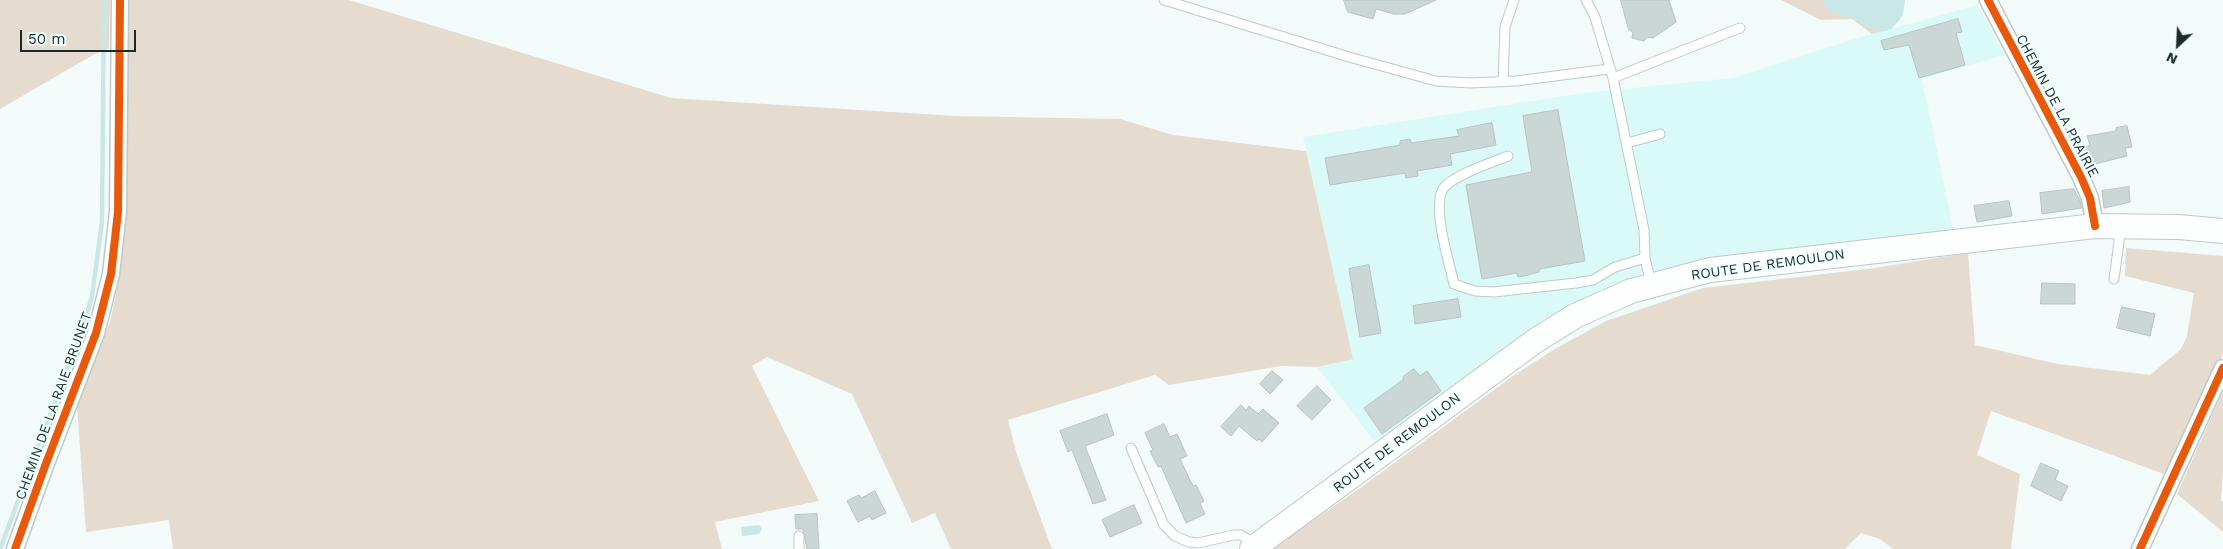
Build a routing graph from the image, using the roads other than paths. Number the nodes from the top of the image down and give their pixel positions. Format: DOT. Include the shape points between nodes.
graph roads {
  1 [pos="120,0"];
  2 [pos="1164,0"];
  3 [pos="1514,0"];
  4 [pos="1586,0"];
  5 [pos="1988,0"];
  6 [pos="1740,28"];
  7 [pos="1608,69"];
  8 [pos="1613,78"];
  9 [pos="1503,81"];
  10 [pos="1660,134"];
  11 [pos="1627,143"];
  12 [pos="1508,156"];
  13 [pos="2119,225"];
  14 [pos="2095,226"];
  15 [pos="2223,232"];
  16 [pos="1644,258"];
  17 [pos="2114,279"];
  18 [pos="1651,285"];
  19 [pos="2223,368"];
  20 [pos="1131,448"];
  21 [pos="798,536"];
  22 [pos="1254,547"];
  23 [pos="15,549"];
  24 [pos="799,549"];
  25 [pos="2140,549"];
  1 -- 23 [label="street, CHEMIN DE LA RAIE BRUNET" via="118,212 111,274 96,333"];
  2 -- 9 [label="lane" via="1436,81"];
  3 -- 9 [label="lane" via="1505,26"];
  4 -- 7 [label="lane" via="1595,18"];
  5 -- 14 [label="street, CHEMIN DE LA PRAIRIE" via="2081,177 2090,198"];
  6 -- 8 [label="lane"];
  7 -- 8 [label="lane"];
  7 -- 9 [label="lane"];
  8 -- 11 [label="lane"];
  10 -- 11 [label="lane"];
  11 -- 16 [label="lane" via="1644,230"];
  12 -- 16 [label="lane" via="1465,173 1444,188 1440,200 1441,231 1454,284 1475,291 1494,292 1576,283 1592,280 1615,267"];
  13 -- 14 [label="main road, ROUTE DE REMOULON"];
  13 -- 15 [label="main road, ROUTE DE REMOULON"];
  13 -- 17 [label="lane"];
  14 -- 18 [label="main road, ROUTE DE REMOULON" via="1710,270"];
  16 -- 18 [label="lane"];
  18 -- 22 [label="main road, ROUTE DE REMOULON" via="1575,316 1535,341"];
  19 -- 25 [label="street"];
  20 -- 22 [label="lane" via="1164,525 1175,536 1198,544 1242,535"];
  21 -- 24 [label="lane"];
}
